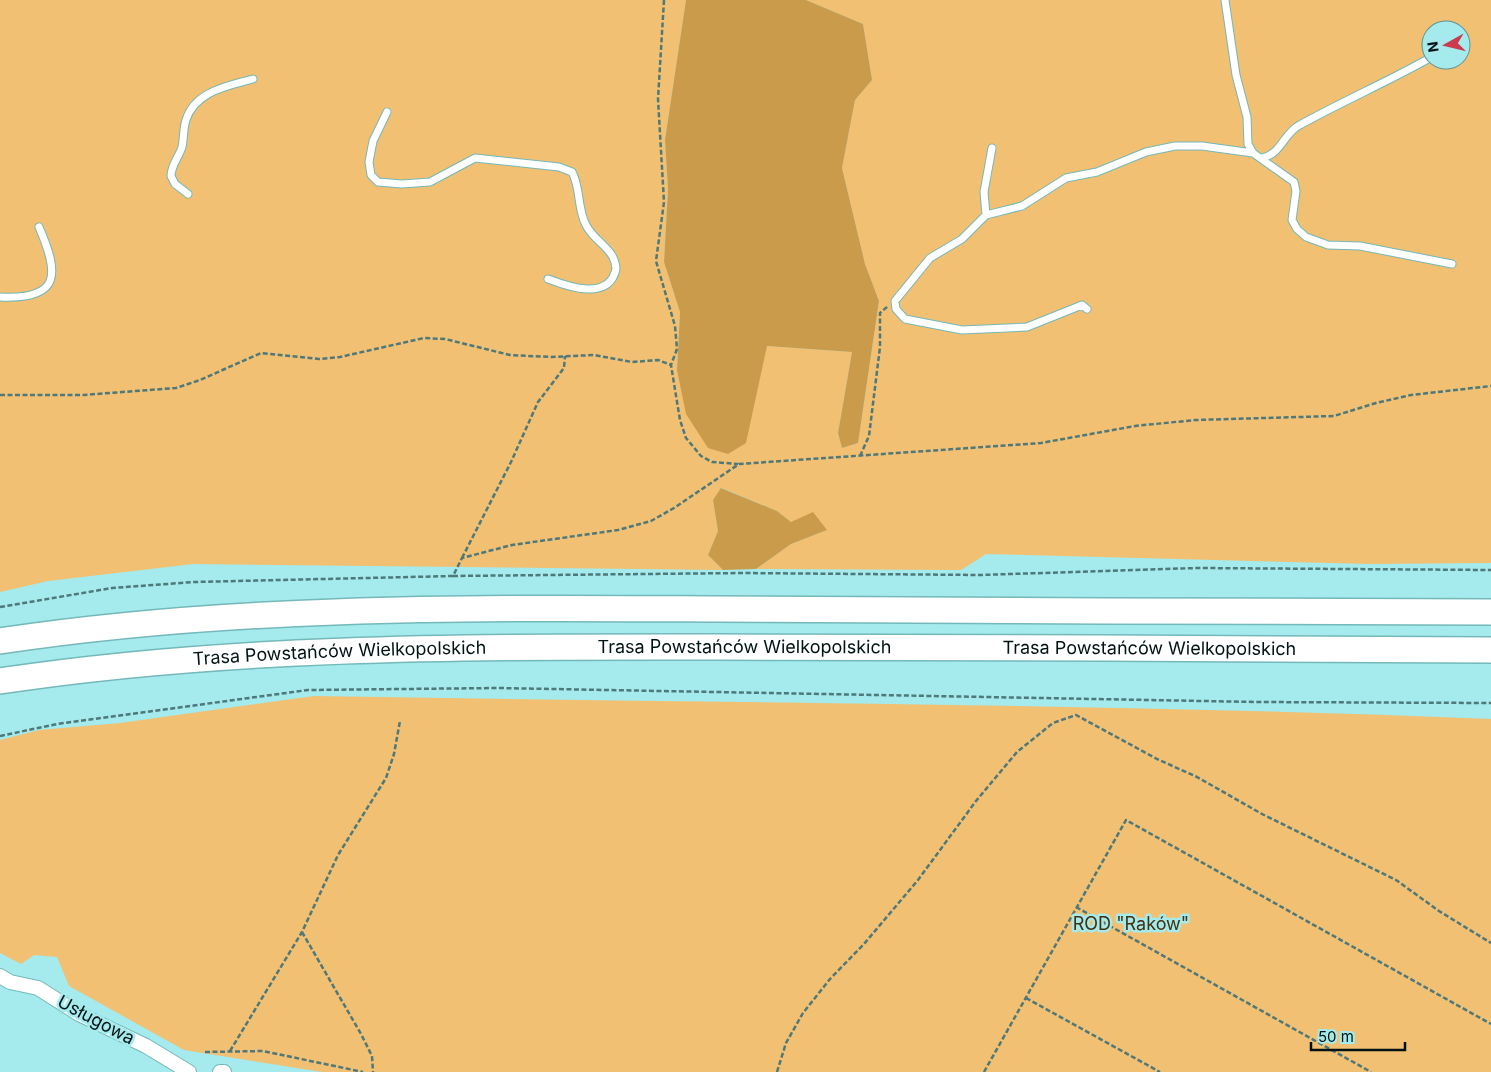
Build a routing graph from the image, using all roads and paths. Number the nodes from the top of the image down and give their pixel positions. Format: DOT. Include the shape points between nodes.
graph roads {
  1 [pos="664,0"];
  2 [pos="1225,0"];
  3 [pos="1421,63"];
  4 [pos="253,79"];
  5 [pos="387,112"];
  6 [pos="992,148"];
  7 [pos="1253,153"];
  8 [pos="1262,158"];
  9 [pos="188,194"];
  10 [pos="986,215"];
  11 [pos="39,227"];
  12 [pos="1452,264"];
  13 [pos="548,279"];
  14 [pos="0,297"];
  15 [pos="895,306"];
  16 [pos="1087,309"];
  17 [pos="565,356"];
  18 [pos="671,365"];
  19 [pos="1491,386"];
  20 [pos="0,395"];
  21 [pos="860,456"];
  22 [pos="739,464"];
  23 [pos="462,558"];
  24 [pos="1491,570"];
  25 [pos="453,576"];
  26 [pos="0,607"];
  27 [pos="1491,612"];
  28 [pos="0,641"];
  29 [pos="1491,650"];
  30 [pos="0,681"];
  31 [pos="1491,703"];
  32 [pos="400,721"];
  33 [pos="0,736"];
  34 [pos="1076,907"];
  35 [pos="302,932"];
  36 [pos="1491,943"];
  37 [pos="0,976"];
  38 [pos="1026,998"];
  39 [pos="1491,1024"];
  40 [pos="230,1051"];
  41 [pos="205,1052"];
  42 [pos="190,1072"];
  43 [pos="363,1072"];
  44 [pos="373,1072"];
  45 [pos="777,1072"];
  46 [pos="984,1072"];
  47 [pos="1160,1072"];
  48 [pos="1372,1072"];
  1 -- 18 [label="path" via="658,99 664,202 656,260 675,326 677,349"];
  2 -- 7 [label="lane" via="1236,75 1248,117 1248,144"];
  3 -- 8 [label="lane" via="1294,129 1276,152"];
  4 -- 9 [label="lane" via="214,91 200,99 190,111 182,148 171,176 175,184"];
  5 -- 13 [label="lane" via="373,140 369,162 371,175 378,182 430,182 474,158 559,167 572,172 586,225 610,250 616,269 609,282 594,290 566,286"];
  6 -- 10 [label="lane" via="984,192"];
  7 -- 8 [label="lane"];
  7 -- 10 [label="lane" via="1194,146 1158,149 1097,172 1066,178 1027,204"];
  8 -- 12 [label="lane" via="1294,182 1292,220 1306,237 1328,245 1360,246"];
  10 -- 15 [label="lane" via="962,239 930,258 916,278 896,296"];
  11 -- 14 [label="lane" via="53,264 50,281 43,291 31,295"];
  15 -- 16 [label="lane" via="905,319 962,330 1019,328 1082,305"];
  15 -- 21 [label="path" via="885,307 880,313 880,347 869,436"];
  17 -- 18 [label="path" via="594,355 632,362 658,360"];
  17 -- 20 [label="path" via="510,355 424,338 319,359 261,353 176,388 84,395"];
  17 -- 23 [label="path" via="564,368 538,402"];
  18 -- 22 [label="path" via="686,438 712,462"];
  19 -- 21 [label="path" via="1411,395 1334,416 1187,421 1135,426 1041,443"];
  21 -- 22 [label="path"];
  22 -- 23 [label="path" via="651,521 569,539 512,545"];
  23 -- 25 [label="path"];
  24 -- 25 [label="path" via="1197,568 980,575"];
  25 -- 26 [label="path" via="194,582 112,588"];
  27 -- 28 [label="highway, Trasa Powstańców Wielkopolskich" via="548,608 316,611 126,625"];
  29 -- 30 [label="highway, Trasa Powstańców Wielkopolskich" via="528,647 328,650 177,660"];
  31 -- 33 [label="path" via="1257,702 498,688 308,690 57,724"];
  32 -- 35 [label="path" via="386,778 338,855"];
  34 -- 38 [label="path"];
  34 -- 39 [label="path" via="1126,820"];
  34 -- 48 [label="path"];
  35 -- 40 [label="path"];
  35 -- 44 [label="path" via="361,1034 372,1056"];
  36 -- 45 [label="path" via="1396,880 1262,814 1076,715 1053,723 1017,752 918,880 803,1013 786,1043"];
  37 -- 42 [label="street, Usługowa" via="10,982 38,988"];
  38 -- 46 [label="path"];
  38 -- 47 [label="path"];
  40 -- 41 [label="path"];
  40 -- 43 [label="path" via="263,1051"];
}
